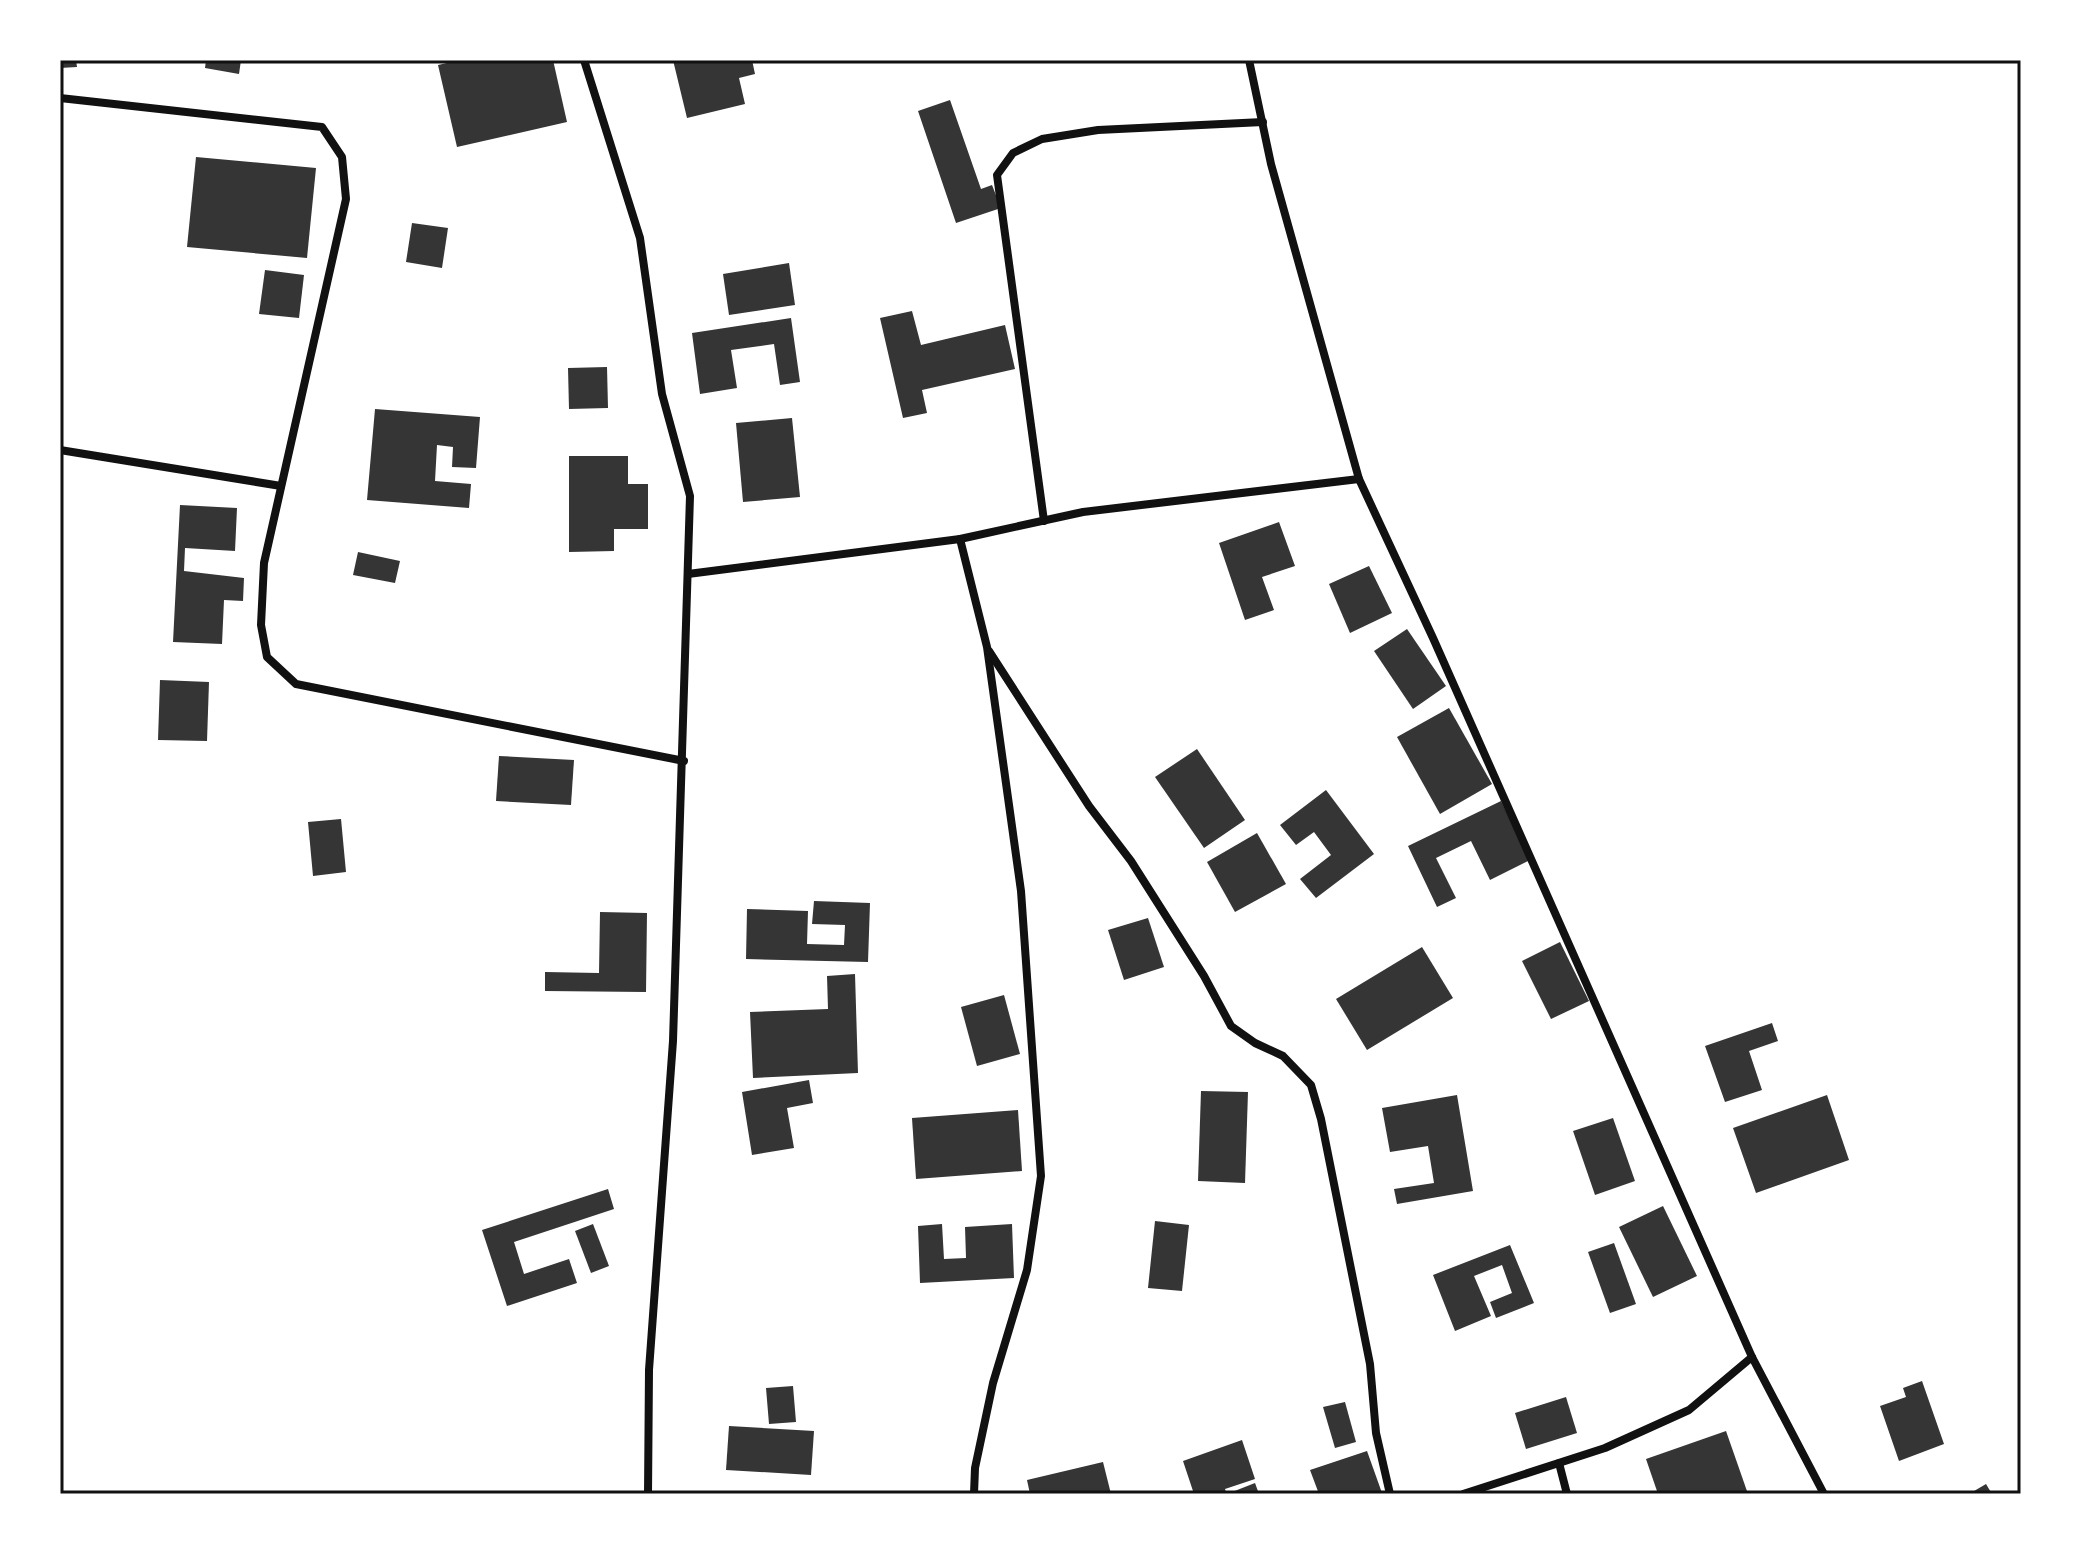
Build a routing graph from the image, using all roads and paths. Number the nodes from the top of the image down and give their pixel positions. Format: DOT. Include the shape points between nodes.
graph roads {
  1 [pos="584,60"];
  2 [pos="1249,60"];
  3 [pos="60,98"];
  4 [pos="1263,122"];
  5 [pos="60,450"];
  6 [pos="1359,479"];
  7 [pos="281,486"];
  8 [pos="1044,521"];
  9 [pos="960,539"];
  10 [pos="688,574"];
  11 [pos="987,647"];
  12 [pos="684,761"];
  13 [pos="1752,1357"];
  14 [pos="1559,1463"];
  15 [pos="648,1494"];
  16 [pos="974,1494"];
  17 [pos="1390,1494"];
  18 [pos="1463,1494"];
  19 [pos="1567,1494"];
  20 [pos="1824,1494"];
  1 -- 10 [label="street" via="640,238 662,394 690,496"];
  2 -- 4 [label="street"];
  3 -- 7 [label="street" via="322,127 342,157 346,199"];
  4 -- 6 [label="street"];
  4 -- 8 [label="street" via="1098,130 1042,139 1013,153 997,175"];
  5 -- 7 [label="street"];
  6 -- 8 [label="street"];
  6 -- 13 [label="street"];
  7 -- 12 [label="street" via="264,563 261,625 267,657 296,684"];
  8 -- 9 [label="street"];
  9 -- 10 [label="street"];
  9 -- 11 [label="street"];
  10 -- 12 [label="street"];
  11 -- 16 [label="street" via="1021,891 1041,1176 1027,1270 993,1383"];
  11 -- 17 [label="street" via="1089,806 1131,861 1231,1026 1283,1056 1311,1085 1370,1364 1376,1433"];
  12 -- 15 [label="street" via="673,1041 649,1370"];
  13 -- 14 [label="street" via="1689,1410"];
  13 -- 20 [label="street"];
  14 -- 18 [label="street"];
  14 -- 19 [label="street"];
}
